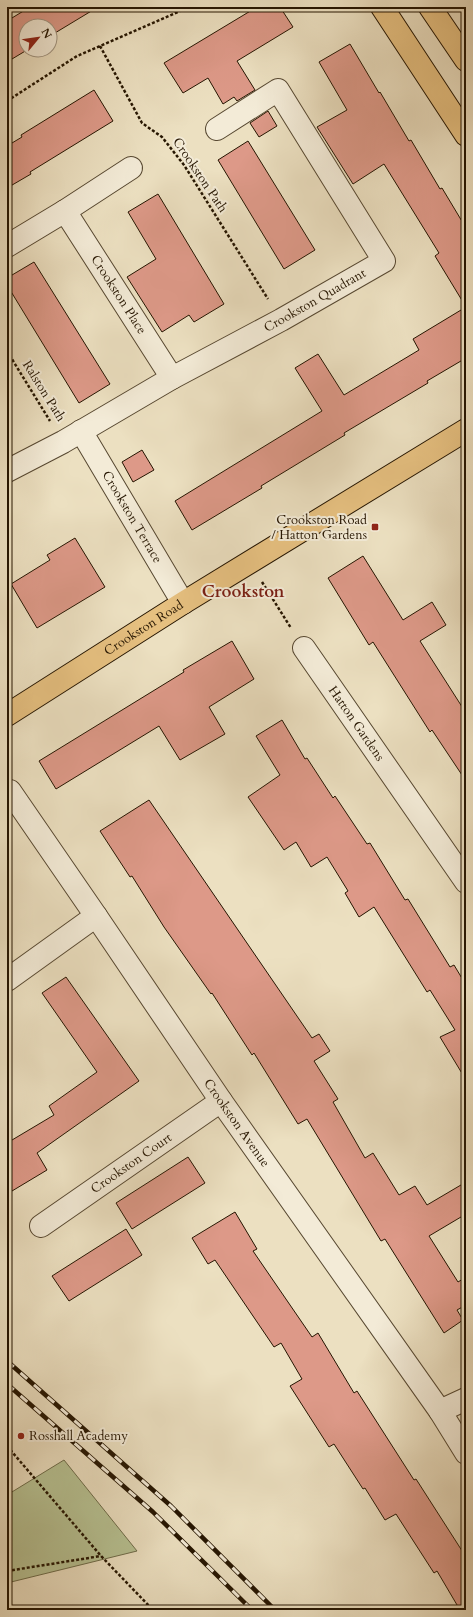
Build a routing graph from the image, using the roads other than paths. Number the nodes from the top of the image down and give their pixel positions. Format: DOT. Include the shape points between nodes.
graph roads {
  1 [pos="382,7"];
  2 [pos="430,7"];
  3 [pos="466,60"];
  4 [pos="217,129"];
  5 [pos="466,135"];
  6 [pos="131,168"];
  7 [pos="65,211"];
  8 [pos="7,246"];
  9 [pos="172,378"];
  10 [pos="466,430"];
  11 [pos="72,436"];
  12 [pos="7,471"];
  13 [pos="183,603"];
  14 [pos="304,648"];
  15 [pos="7,715"];
  16 [pos="10,792"];
  17 [pos="466,882"];
  18 [pos="96,916"];
  19 [pos="7,980"];
  20 [pos="221,1101"];
  21 [pos="41,1226"];
  22 [pos="466,1399"];
  23 [pos="440,1411"];
  24 [pos="466,1453"];
  1 -- 5 [label="main road"];
  2 -- 3 [label="main road"];
  4 -- 9 [label="street, Crookston Quadrant" via="278,90 384,261"];
  6 -- 7 [label="street"];
  7 -- 8 [label="street"];
  7 -- 9 [label="street, Crookston Place"];
  9 -- 11 [label="street, Crookston Quadrant"];
  10 -- 13 [label="main road, Crookston Road"];
  11 -- 12 [label="street, Crookston Quadrant"];
  11 -- 13 [label="street, Crookston Terrace"];
  13 -- 15 [label="main road, Crookston Road"];
  14 -- 17 [label="street, Hatton Gardens"];
  16 -- 18 [label="street, Crookston Avenue"];
  18 -- 19 [label="street"];
  18 -- 20 [label="street, Crookston Avenue"];
  20 -- 21 [label="street, Crookston Court"];
  20 -- 23 [label="street, Crookston Avenue"];
  22 -- 23 [label="street"];
  23 -- 24 [label="street, Crookston Avenue"];
}
